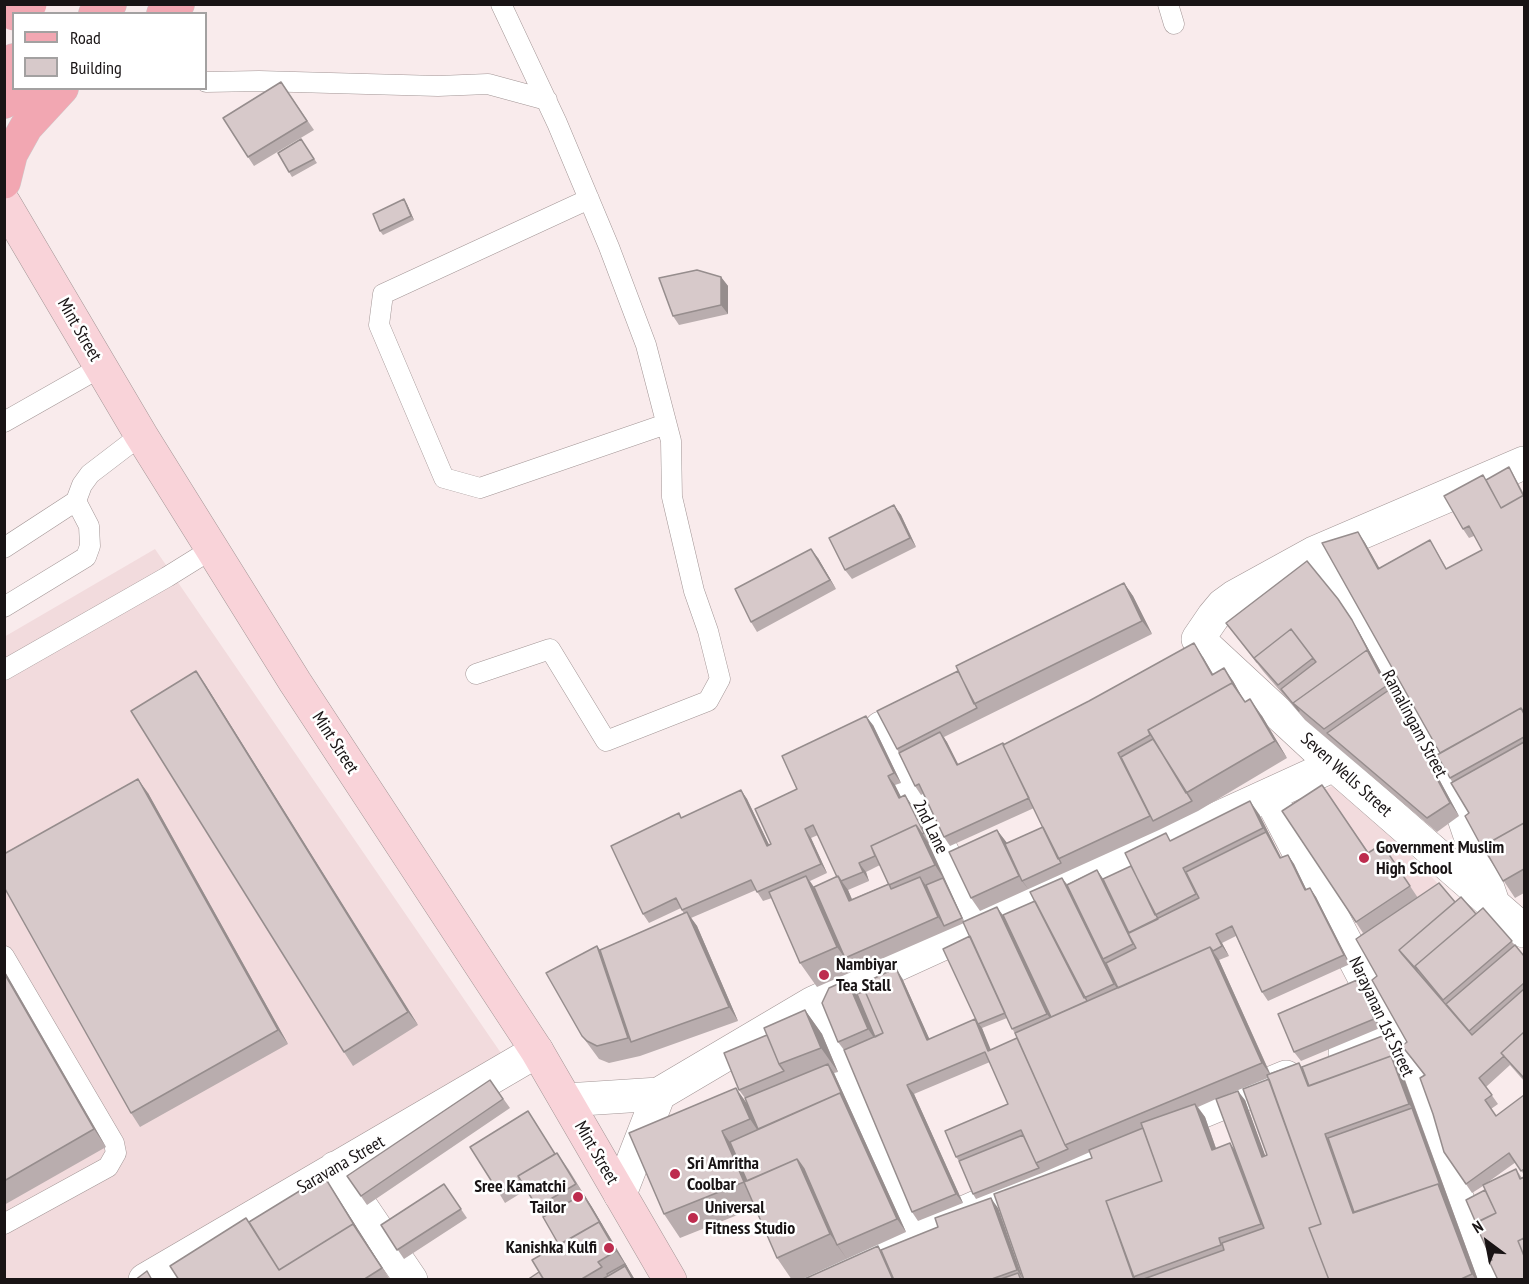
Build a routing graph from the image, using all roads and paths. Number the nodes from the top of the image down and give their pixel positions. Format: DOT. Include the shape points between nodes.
graph roads {
  1 [pos="30,4"];
  2 [pos="110,4"];
  3 [pos="501,4"];
  4 [pos="1168,4"];
  5 [pos="17,12"];
  6 [pos="97,12"];
  7 [pos="1174,24"];
  8 [pos="207,82"];
  9 [pos="26,90"];
  10 [pos="60,90"];
  11 [pos="547,100"];
  12 [pos="4,102"];
  13 [pos="4,182"];
  14 [pos="589,199"];
  15 [pos="4,203"];
  16 [pos="101,368"];
  17 [pos="4,422"];
  18 [pos="666,424"];
  19 [pos="141,435"];
  20 [pos="1524,463"];
  21 [pos="76,501"];
  22 [pos="4,548"];
  23 [pos="212,549"];
  24 [pos="1314,554"];
  25 [pos="4,607"];
  26 [pos="4,670"];
  27 [pos="476,674"];
  28 [pos="880,728"];
  29 [pos="1334,765"];
  30 [pos="1269,795"];
  31 [pos="1493,904"];
  32 [pos="979,926"];
  33 [pos="1524,931"];
  34 [pos="4,956"];
  35 [pos="813,1003"];
  36 [pos="1393,1034"];
  37 [pos="537,1051"];
  38 [pos="659,1094"];
  39 [pos="566,1100"];
  40 [pos="334,1168"];
  41 [pos="620,1194"];
  42 [pos="4,1224"];
  43 [pos="917,1233"];
  44 [pos="157,1276"];
  45 [pos="411,1280"];
  46 [pos="670,1280"];
  47 [pos="819,1280"];
  48 [pos="1489,1280"];
  1 -- 5 [label="main road, bridge"];
  2 -- 6 [label="main road"];
  3 -- 11 [label="lane"];
  4 -- 7 [label="lane"];
  8 -- 11 [label="lane" via="488,84"];
  9 -- 12 [label="main road"];
  10 -- 13 [label="main road" via="26,127"];
  11 -- 14 [label="lane"];
  14 -- 18 [label="lane" via="646,345"];
  14 -- 18 [label="lane" via="382,294 378,324 444,478 480,489"];
  15 -- 16 [label="street, Mint Street"];
  16 -- 17 [label="lane"];
  16 -- 19 [label="street, Mint Street"];
  18 -- 27 [label="lane" via="671,441 672,497 720,679 708,701 606,741 550,649"];
  19 -- 21 [label="lane" via="90,474"];
  19 -- 23 [label="street, Mint Street"];
  20 -- 24 [label="street"];
  21 -- 22 [label="lane"];
  21 -- 25 [label="lane" via="89,526 86,557"];
  23 -- 26 [label="lane"];
  23 -- 37 [label="street, Mint Street" via="301,692"];
  24 -- 29 [label="street, Seven Wells Street" via="1223,605 1198,639"];
  24 -- 31 [label="street, Ramalingam Street" via="1406,703 1464,818"];
  28 -- 32 [label="street, 2nd Lane"];
  29 -- 30 [label="street"];
  29 -- 31 [label="street, Seven Wells Street"];
  30 -- 32 [label="street"];
  30 -- 36 [label="street, Narayanan 1st Street"];
  31 -- 33 [label="street, Seven Wells Street"];
  32 -- 35 [label="street"];
  34 -- 42 [label="lane" via="114,1143 116,1153 108,1167"];
  35 -- 38 [label="street"];
  35 -- 43 [label="street"];
  36 -- 43 [label="street"];
  36 -- 48 [label="street, Narayanan 1st Street"];
  37 -- 39 [label="street, Mint Street"];
  37 -- 40 [label="street, Saravana Street"];
  38 -- 39 [label="street"];
  38 -- 41 [label="street"];
  39 -- 41 [label="street, Mint Street"];
  40 -- 44 [label="street, Saravana Street"];
  40 -- 45 [label="street"];
  41 -- 46 [label="street, Mint Street"];
  43 -- 47 [label="street"];
}
